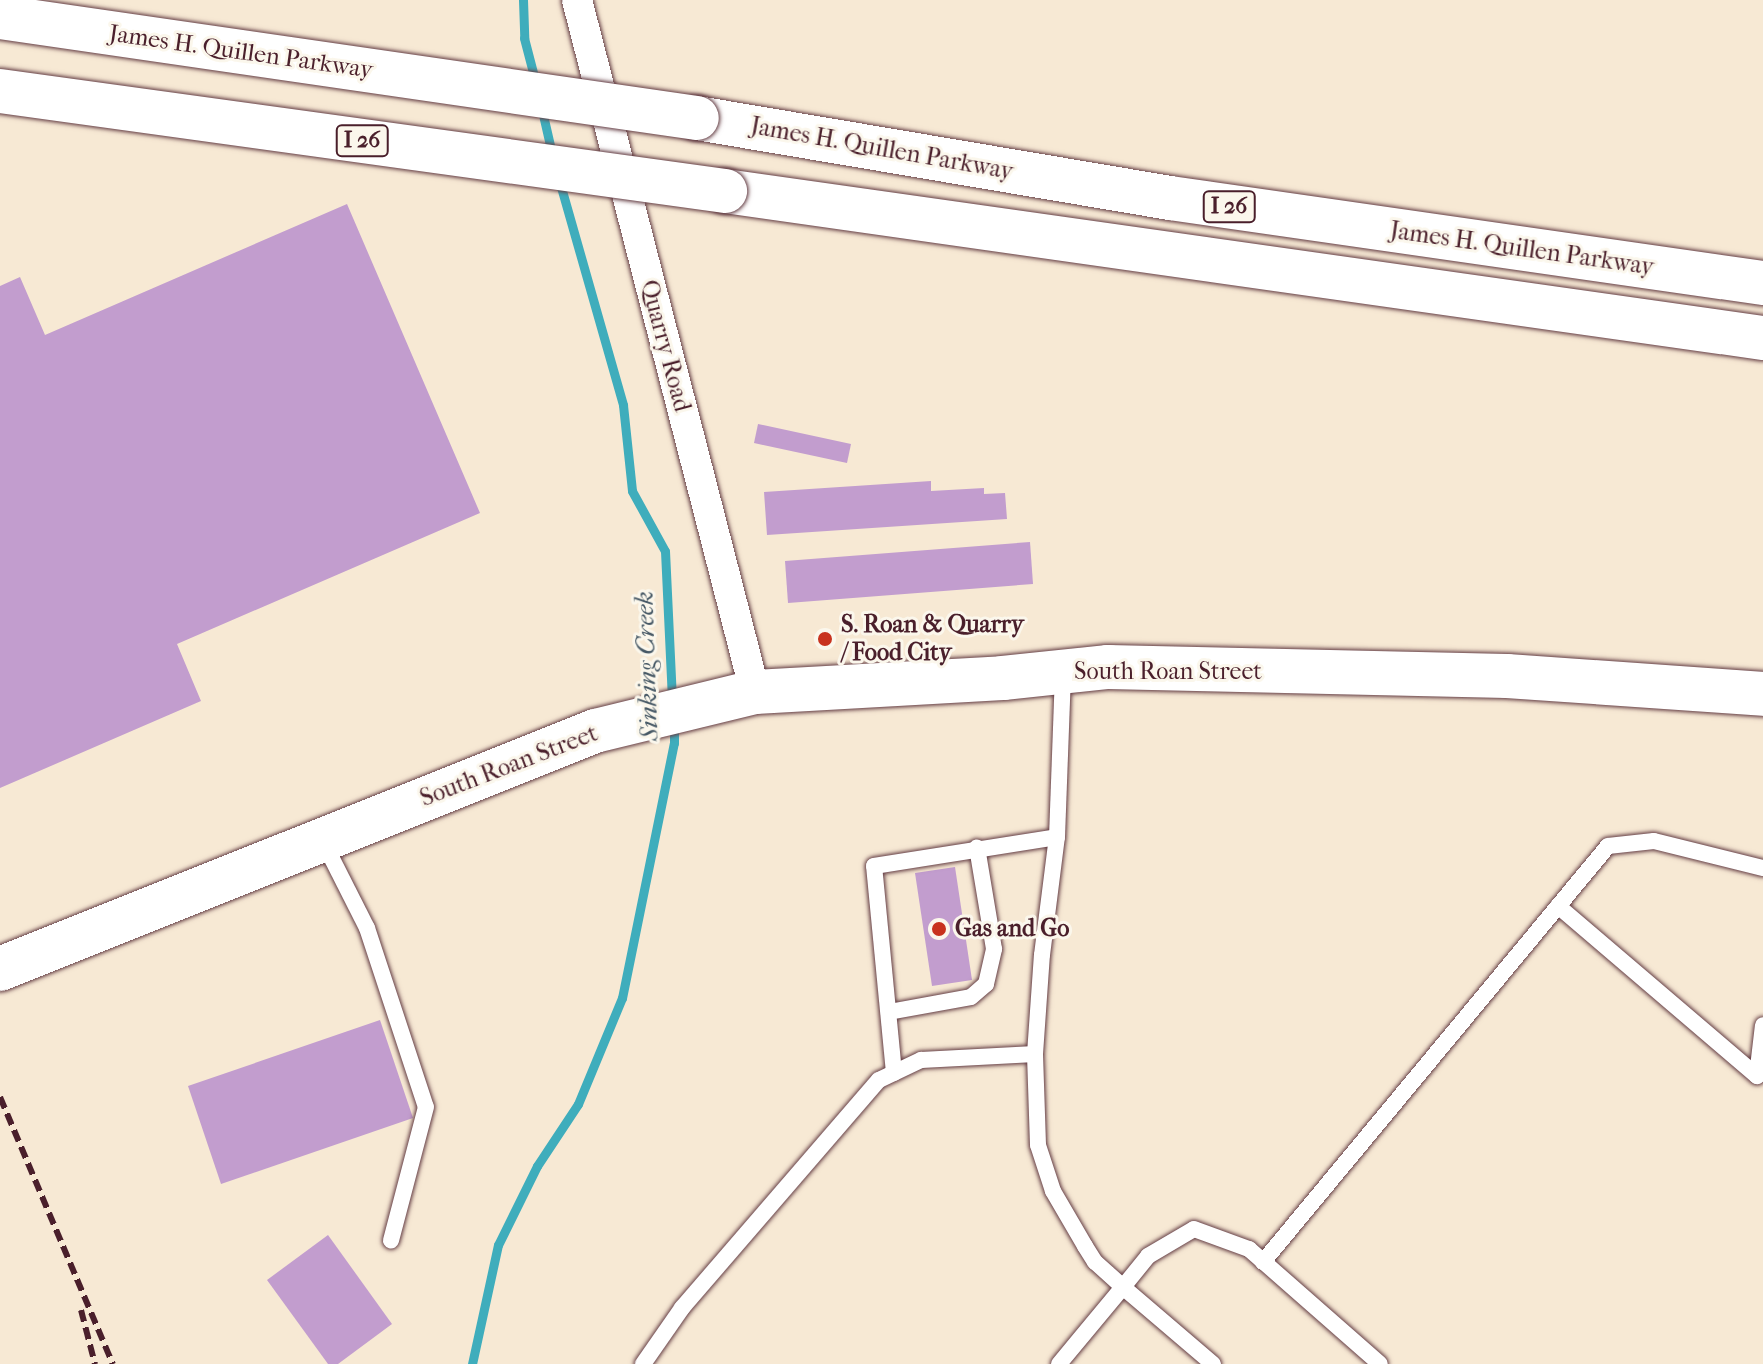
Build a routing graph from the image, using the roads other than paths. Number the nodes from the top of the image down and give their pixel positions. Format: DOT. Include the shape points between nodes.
graph roads {
  1 [pos="577,0"];
  2 [pos="0,17"];
  3 [pos="0,91"];
  4 [pos="1763,283"];
  5 [pos="1763,338"];
  6 [pos="1063,672"];
  7 [pos="1763,694"];
  8 [pos="736,696"];
  9 [pos="1057,837"];
  10 [pos="322,840"];
  11 [pos="977,847"];
  12 [pos="1763,868"];
  13 [pos="1558,906"];
  14 [pos="0,969"];
  15 [pos="889,1012"];
  16 [pos="1763,1025"];
  17 [pos="1035,1054"];
  18 [pos="894,1073"];
  19 [pos="391,1240"];
  20 [pos="1263,1262"];
  21 [pos="1123,1287"];
  22 [pos="643,1364"];
  23 [pos="1059,1364"];
  24 [pos="1213,1364"];
  25 [pos="1380,1364"];
  1 -- 8 [label="street, Quarry Road"];
  2 -- 4 [label="main road, James H. Quillen Parkway / I 26, bridge" via="697,118 1170,198"];
  3 -- 5 [label="main road, I 26, bridge"];
  6 -- 7 [label="main road, South Roan Street" via="1108,667 1507,676"];
  6 -- 8 [label="main road, South Roan Street"];
  6 -- 9 [label="lane"];
  8 -- 10 [label="main road, South Roan Street" via="595,731"];
  9 -- 11 [label="lane"];
  9 -- 17 [label="lane"];
  10 -- 14 [label="main road, South Roan Street"];
  10 -- 19 [label="lane" via="367,928 426,1107"];
  11 -- 15 [label="lane" via="994,949 986,984 971,997"];
  11 -- 15 [label="lane" via="874,866"];
  12 -- 13 [label="lane" via="1654,841 1608,846"];
  13 -- 16 [label="lane" via="1757,1076"];
  13 -- 20 [label="lane"];
  15 -- 18 [label="lane"];
  17 -- 18 [label="lane" via="921,1060"];
  17 -- 21 [label="lane" via="1036,1116 1045,1170 1095,1262"];
  18 -- 22 [label="lane" via="854,1105 682,1308"];
  20 -- 21 [label="lane" via="1249,1249 1194,1229 1148,1256"];
  20 -- 25 [label="lane"];
  21 -- 23 [label="lane"];
  21 -- 24 [label="lane"];
}
